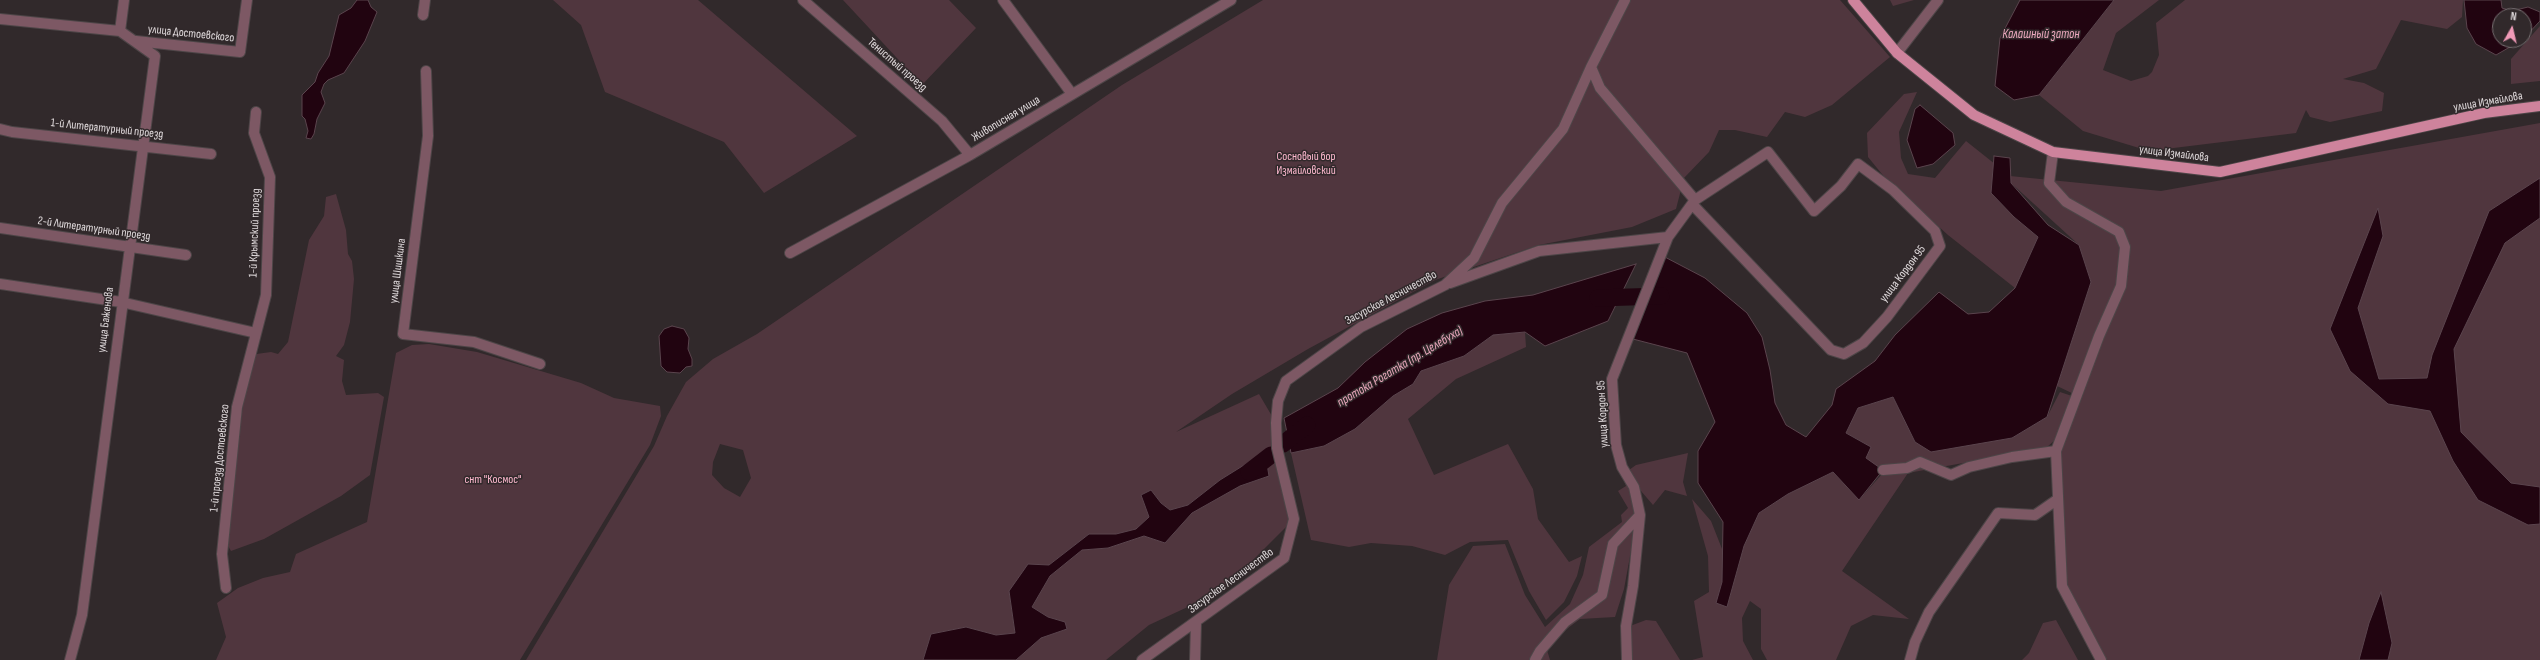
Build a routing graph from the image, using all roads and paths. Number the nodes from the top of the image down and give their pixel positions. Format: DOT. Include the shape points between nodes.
graph roads {
  1 [pos="124,0"];
  2 [pos="247,0"];
  3 [pos="425,0"];
  4 [pos="803,0"];
  5 [pos="1002,0"];
  6 [pos="1231,0"];
  7 [pos="1625,0"];
  8 [pos="1854,0"];
  9 [pos="1938,0"];
  10 [pos="423,15"];
  11 [pos="0,19"];
  12 [pos="120,31"];
  13 [pos="134,41"];
  14 [pos="1897,53"];
  15 [pos="1591,67"];
  16 [pos="426,71"];
  17 [pos="1072,94"];
  18 [pos="2540,106"];
  19 [pos="256,112"];
  20 [pos="0,129"];
  21 [pos="143,146"];
  22 [pos="2053,152"];
  23 [pos="211,154"];
  24 [pos="970,155"];
  25 [pos="1694,202"];
  26 [pos="0,228"];
  27 [pos="1668,237"];
  28 [pos="129,247"];
  29 [pos="790,253"];
  30 [pos="186,255"];
  31 [pos="0,284"];
  32 [pos="1445,285"];
  33 [pos="121,302"];
  34 [pos="256,333"];
  35 [pos="540,364"];
  36 [pos="2056,451"];
  37 [pos="1883,470"];
  38 [pos="2058,499"];
  39 [pos="1640,515"];
  40 [pos="226,588"];
  41 [pos="1196,623"];
  42 [pos="70,660"];
  43 [pos="1142,660"];
  44 [pos="1195,660"];
  45 [pos="1535,660"];
  46 [pos="1627,660"];
  47 [pos="1910,660"];
  48 [pos="2101,660"];
  1 -- 12 [label="street"];
  2 -- 13 [label="street, улица Достоевского" via="240,52"];
  3 -- 10 [label="street"];
  4 -- 24 [label="street, Тенистый проезд" via="942,121"];
  5 -- 17 [label="street"];
  6 -- 17 [label="street, Живописная улица"];
  7 -- 15 [label="street, Засурское Лесничество"];
  8 -- 14 [label="main road, улица Измайлова"];
  9 -- 14 [label="street"];
  11 -- 12 [label="street"];
  12 -- 13 [label="street, улица Баженова"];
  13 -- 21 [label="street, улица Баженова" via="155,56"];
  14 -- 22 [label="main road, улица Измайлова" via="1974,115"];
  15 -- 25 [label="street, улица Кордон 95" via="1600,88"];
  15 -- 32 [label="street, Засурское Лесничество" via="1563,129 1502,203 1474,258"];
  16 -- 35 [label="street, улица Шишкина" via="428,136 403,334 474,342"];
  17 -- 24 [label="street, Живописная улица"];
  18 -- 22 [label="main road, улица Измайлова" via="2484,114 2220,172"];
  19 -- 34 [label="street, 1-й Крымский проезд" via="254,133 270,176 270,198 266,295"];
  20 -- 21 [label="street, 1-й Литературный проезд"];
  21 -- 23 [label="street, 1-й Литературный проезд"];
  21 -- 28 [label="street, улица Баженова"];
  22 -- 36 [label="street" via="2049,183 2066,202 2119,232 2125,247 2121,286 2099,336"];
  24 -- 29 [label="street, Живописная улица"];
  25 -- 25 [label="street, улица Кордон 95" via="1831,350 1844,354 1863,343 1887,316 1940,246 1935,231 1893,190 1858,164 1842,186 1814,211 1768,152"];
  25 -- 27 [label="street, улица Кордон 95"];
  26 -- 28 [label="street, 2-й Литературный проезд"];
  27 -- 32 [label="street" via="1539,250"];
  27 -- 39 [label="street, улица Кордон 95" via="1612,379 1616,445 1622,467 1634,487"];
  28 -- 30 [label="street, 2-й Литературный проезд"];
  28 -- 33 [label="street, улица Баженова"];
  31 -- 33 [label="street"];
  32 -- 41 [label="street, Засурское Лесничество" via="1361,327 1286,381 1278,401 1277,448 1294,519 1284,558"];
  33 -- 34 [label="street"];
  33 -- 42 [label="street, улица Баженова" via="82,615"];
  34 -- 40 [label="street, 1-й проезд Достоевского" via="238,407 222,554"];
  36 -- 37 [label="street" via="2012,457 1969,467 1951,475 1920,462 1907,468"];
  36 -- 38 [label="street"];
  38 -- 47 [label="street" via="2035,515 1998,513 1929,612"];
  38 -- 48 [label="street" via="2062,586"];
  39 -- 45 [label="street" via="1613,544 1602,594 1564,622"];
  39 -- 46 [label="street, улица Кордон 95" via="1626,626"];
  41 -- 43 [label="street, Засурское Лесничество"];
  41 -- 44 [label="street"];
}
